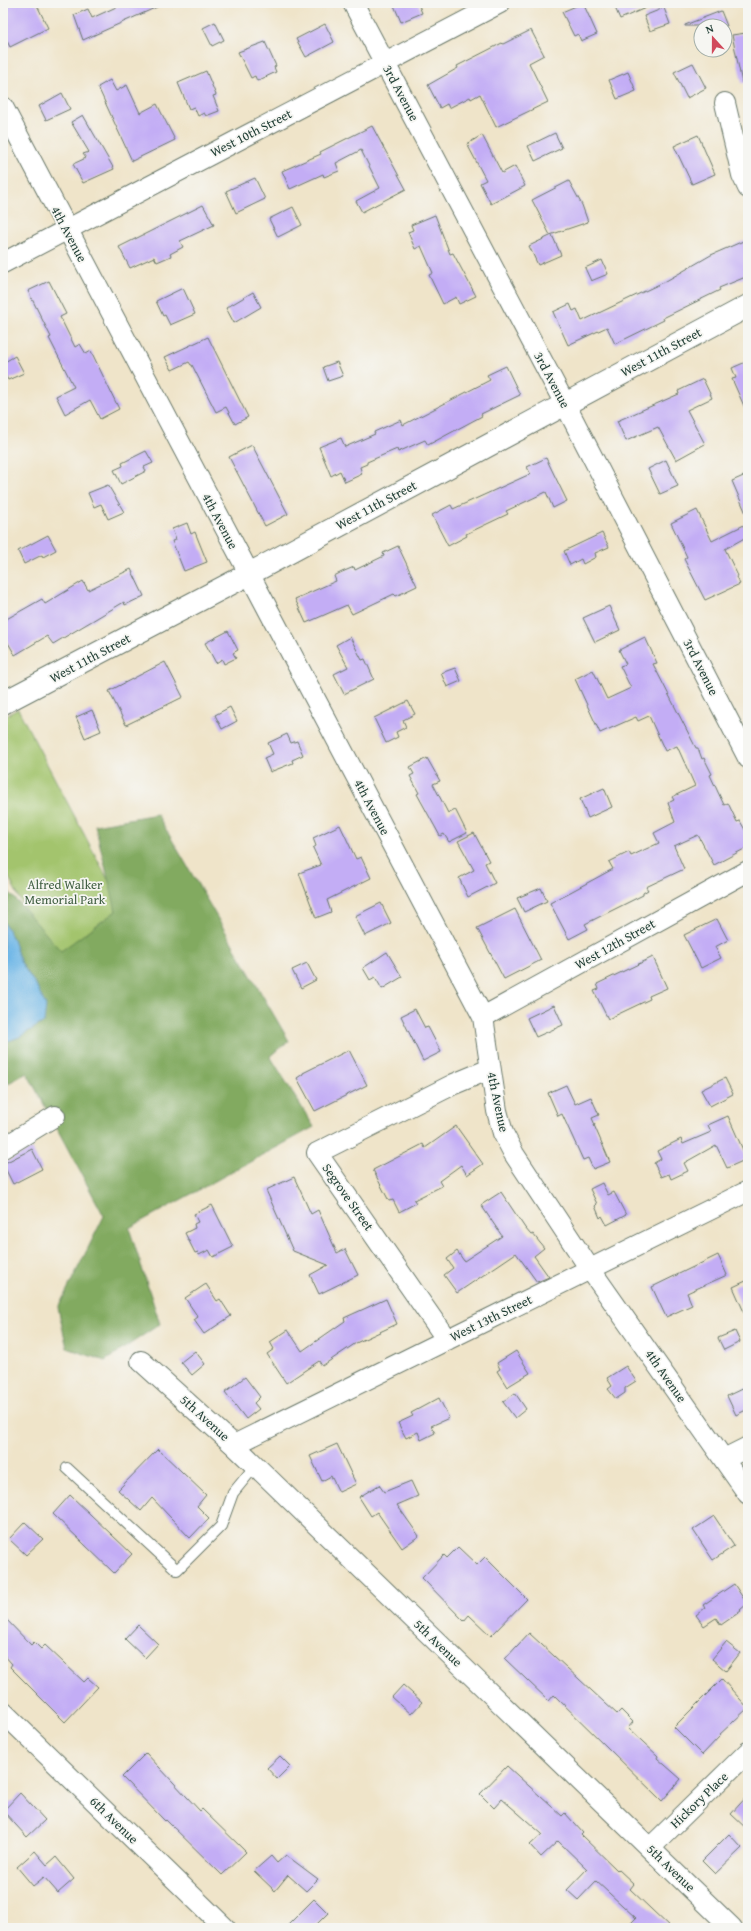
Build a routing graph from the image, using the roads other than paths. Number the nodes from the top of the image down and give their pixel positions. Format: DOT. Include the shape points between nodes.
graph roads {
  1 [pos="353,3"];
  2 [pos="500,3"];
  3 [pos="385,64"];
  4 [pos="725,103"];
  5 [pos="3,107"];
  6 [pos="748,188"];
  7 [pos="68,230"];
  8 [pos="3,263"];
  9 [pos="748,306"];
  10 [pos="565,404"];
  11 [pos="249,574"];
  12 [pos="3,703"];
  13 [pos="748,758"];
  14 [pos="748,871"];
  15 [pos="483,1017"];
  16 [pos="490,1069"];
  17 [pos="55,1116"];
  18 [pos="3,1148"];
  19 [pos="748,1191"];
  20 [pos="590,1269"];
  21 [pos="447,1340"];
  22 [pos="141,1361"];
  23 [pos="234,1445"];
  24 [pos="748,1447"];
  25 [pos="724,1459"];
  26 [pos="255,1466"];
  27 [pos="67,1468"];
  28 [pos="748,1494"];
  29 [pos="3,1712"];
  30 [pos="748,1752"];
  31 [pos="650,1848"];
  32 [pos="224,1928"];
  33 [pos="732,1928"];
  1 -- 3 [label="street, 3rd Avenue"];
  2 -- 3 [label="street, West 10th Street"];
  3 -- 7 [label="street, West 10th Street"];
  3 -- 10 [label="street, 3rd Avenue"];
  4 -- 6 [label="street" via="742,175"];
  5 -- 7 [label="street, 4th Avenue"];
  7 -- 8 [label="street, West 10th Street"];
  7 -- 11 [label="street, 4th Avenue"];
  9 -- 10 [label="street, West 11th Street"];
  10 -- 11 [label="street, West 11th Street"];
  10 -- 13 [label="street, 3rd Avenue"];
  11 -- 12 [label="street, West 11th Street"];
  11 -- 15 [label="street, 4th Avenue"];
  14 -- 15 [label="street, West 12th Street"];
  15 -- 16 [label="street, 4th Avenue"];
  16 -- 20 [label="street, 4th Avenue" via="503,1133 514,1154"];
  16 -- 21 [label="street, Segrove Street" via="454,1084 317,1153"];
  17 -- 18 [label="street"];
  19 -- 20 [label="street, West 13th Street"];
  20 -- 21 [label="street, West 13th Street"];
  20 -- 25 [label="street, 4th Avenue"];
  21 -- 23 [label="street, West 13th Street"];
  22 -- 23 [label="street, 5th Avenue"];
  23 -- 26 [label="street, 5th Avenue"];
  24 -- 25 [label="street"];
  25 -- 28 [label="street, 4th Avenue"];
  26 -- 27 [label="lane" via="233,1493 221,1526 177,1570"];
  26 -- 31 [label="street, 5th Avenue"];
  29 -- 32 [label="street, 6th Avenue"];
  30 -- 31 [label="street, Hickory Place"];
  31 -- 33 [label="street, 5th Avenue"];
}
